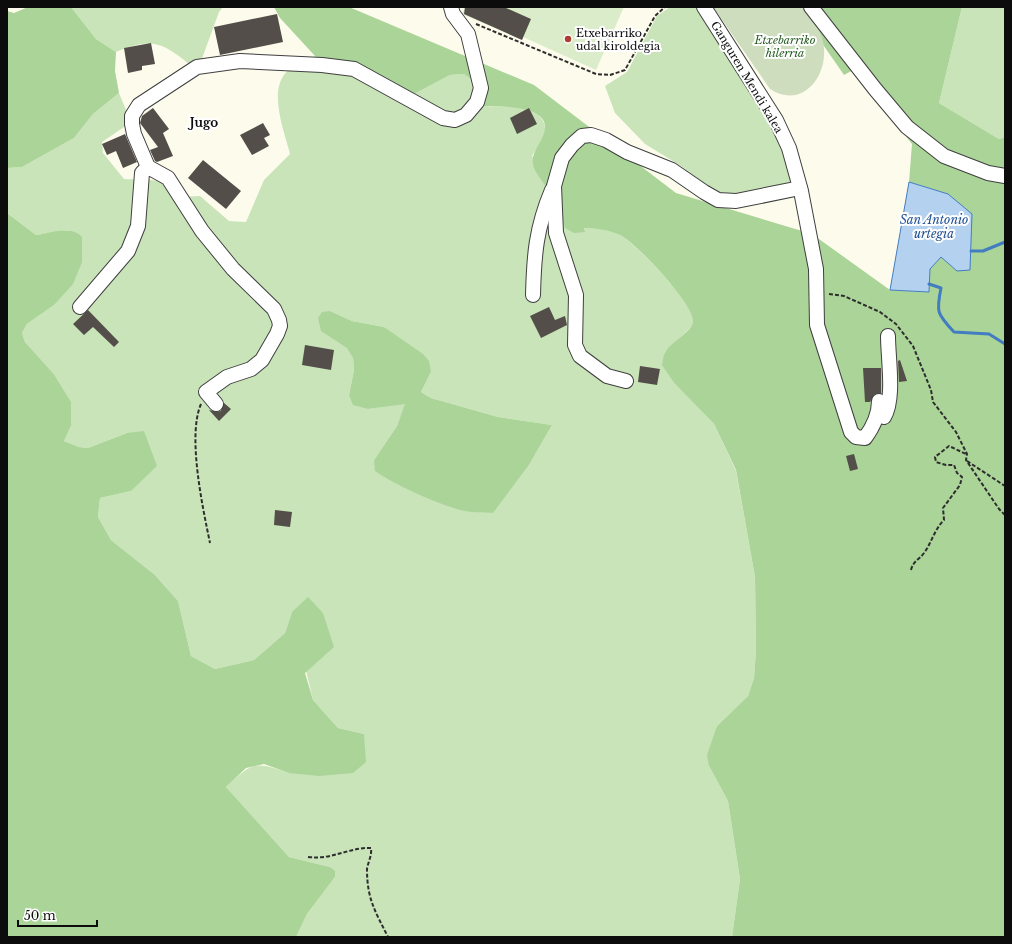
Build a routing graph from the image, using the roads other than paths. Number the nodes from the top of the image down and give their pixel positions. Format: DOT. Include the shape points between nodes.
graph roads {
  1 [pos="451,7"];
  2 [pos="704,7"];
  3 [pos="811,7"];
  4 [pos="148,167"];
  5 [pos="1005,176"];
  6 [pos="554,186"];
  7 [pos="800,188"];
  8 [pos="532,295"];
  9 [pos="80,307"];
  10 [pos="888,336"];
  11 [pos="626,381"];
  12 [pos="879,401"];
  13 [pos="216,404"];
  14 [pos="865,438"];
  1 -- 4 [label="street" via="453,14 468,34 481,88 477,102 461,118 443,118 354,69 240,60 208,65 197,67 134,110 134,134"];
  2 -- 7 [label="street, Ganguren Mendi kalea" via="776,120 789,148"];
  3 -- 5 [label="street" via="907,127 944,156 988,174"];
  4 -- 9 [label="street" via="142,173 138,226 128,251"];
  4 -- 13 [label="street" via="168,178 202,231 233,269 274,309 279,320 277,334 262,360 251,369 227,377 206,392"];
  6 -- 7 [label="street" via="562,158 582,136 591,135 672,170 718,200 736,201"];
  6 -- 8 [label="street" via="539,225 534,250"];
  6 -- 11 [label="street" via="556,233 576,295 575,345 580,356 607,376"];
  7 -- 14 [label="street, Ganguren Mendi kalea" via="816,269 818,325 851,432 856,437"];
  10 -- 14 [label="street" via="888,410 879,426"];
  12 -- 14 [label="street" via="876,418"];
}
